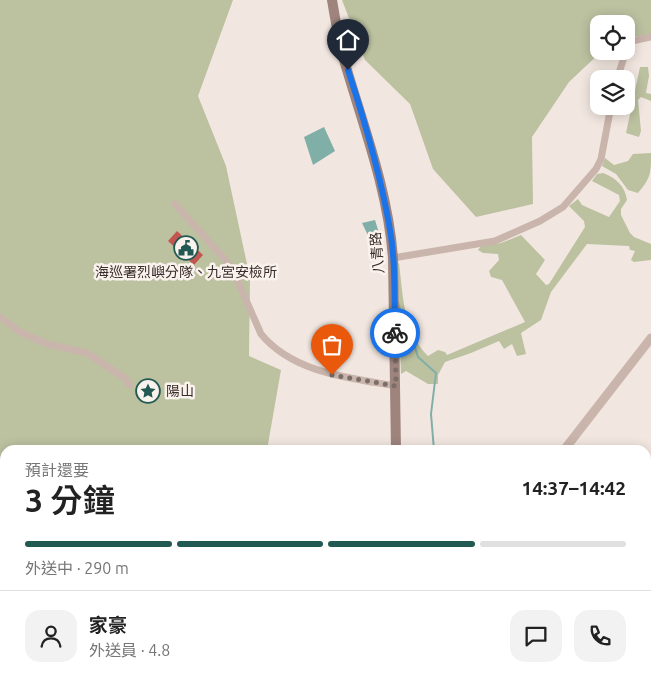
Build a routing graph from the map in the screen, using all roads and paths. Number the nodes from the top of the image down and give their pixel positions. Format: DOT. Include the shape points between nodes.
graph roads {
  1 [pos="332,0"];
  2 [pos="651,37"];
  3 [pos="635,40"];
  4 [pos="609,115"];
  5 [pos="176,204"];
  6 [pos="393,258"];
  7 [pos="0,318"];
  8 [pos="651,338"];
  9 [pos="129,385"];
  10 [pos="396,386"];
  11 [pos="396,445"];
  12 [pos="568,445"];
  1 -- 6 [label="main road, 八青路" via="342,52 366,127 390,229"];
  2 -- 3 [label="street"];
  4 -- 6 [label="street" via="599,164 562,207 540,221 495,241"];
  5 -- 10 [label="street" via="227,262 266,340 302,364 332,375"];
  6 -- 10 [label="main road, 八青路"];
  7 -- 9 [label="street" via="20,332 47,344 87,353 126,379"];
  8 -- 12 [label="street"];
  10 -- 11 [label="main road, 八青路"];
}
